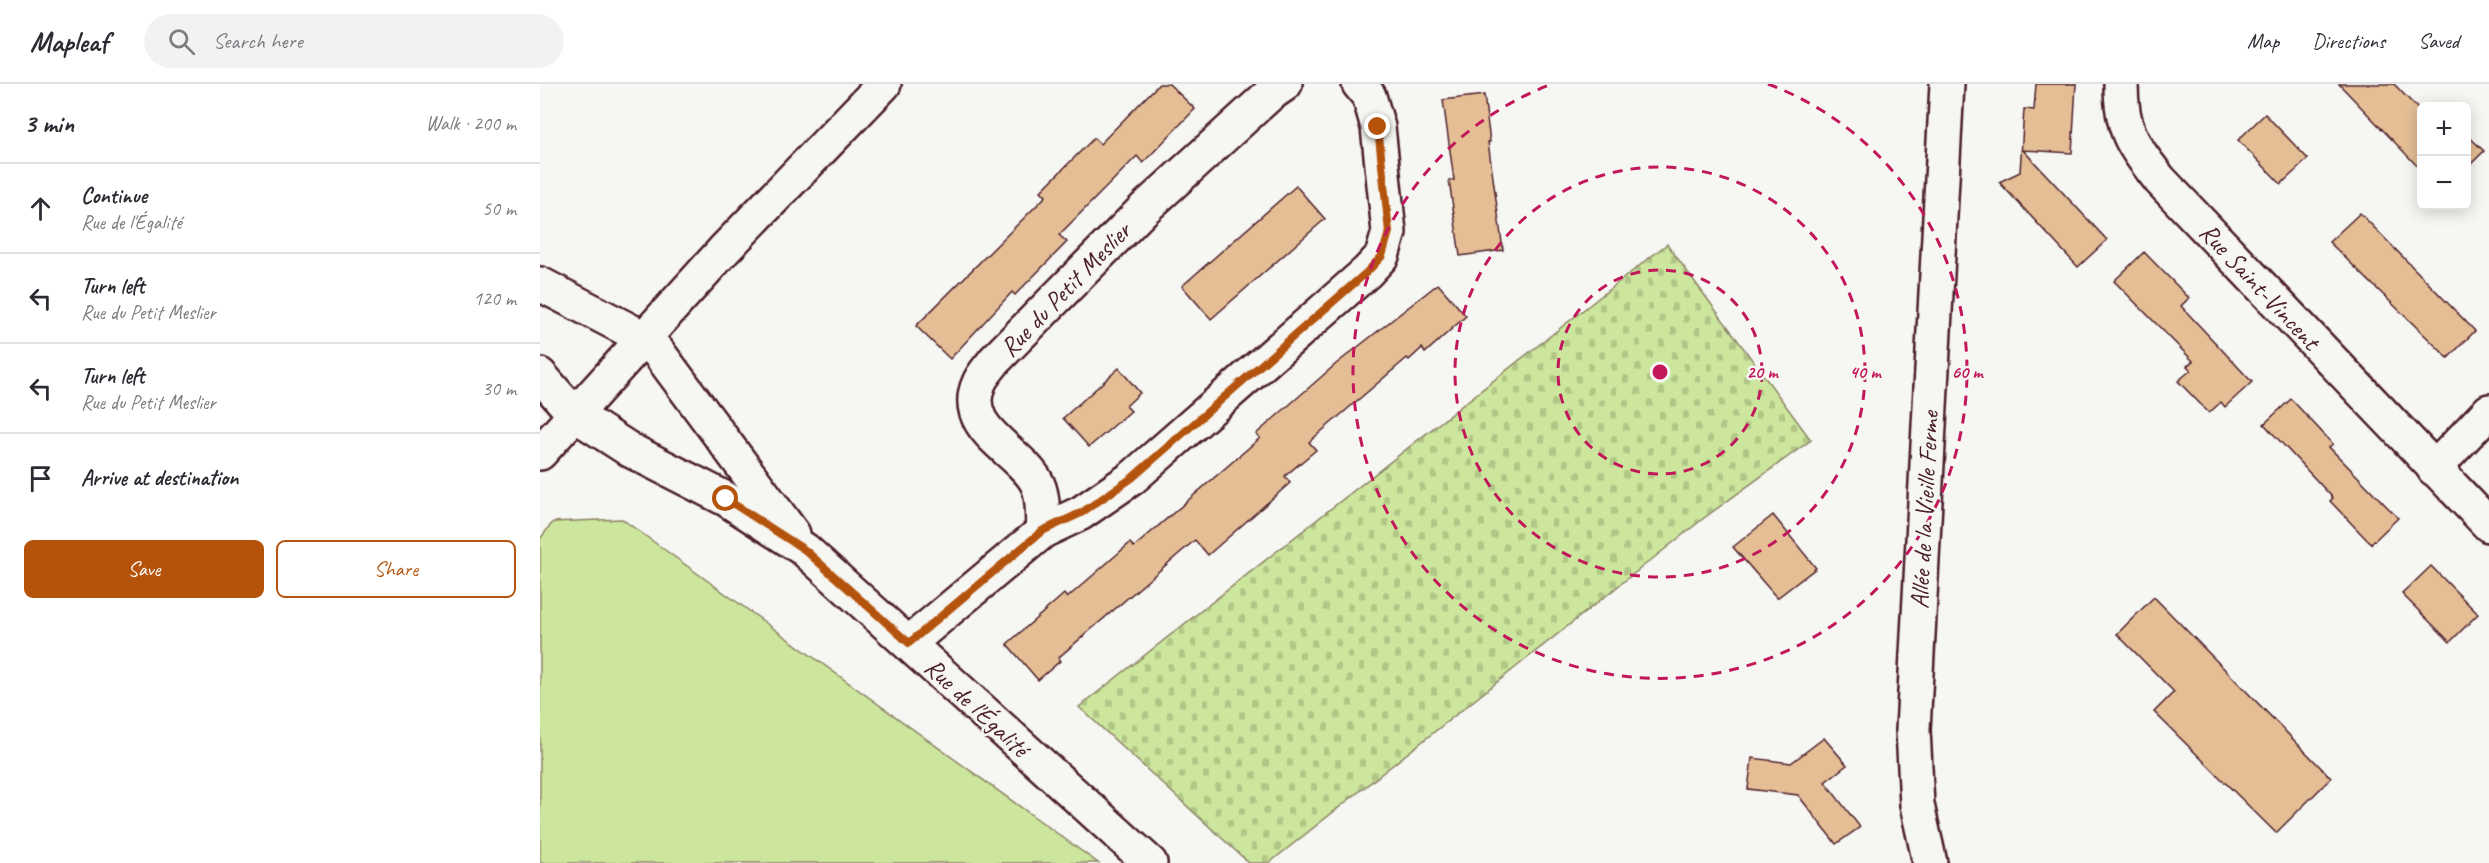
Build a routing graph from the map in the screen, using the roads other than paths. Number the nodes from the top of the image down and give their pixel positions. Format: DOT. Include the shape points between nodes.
graph roads {
  1 [pos="884,84"];
  2 [pos="1285,84"];
  3 [pos="1359,84"];
  4 [pos="1947,84"];
  5 [pos="2121,84"];
  6 [pos="540,284"];
  7 [pos="644,338"];
  8 [pos="540,375"];
  9 [pos="2489,411"];
  10 [pos="574,414"];
  11 [pos="540,453"];
  12 [pos="2434,469"];
  13 [pos="2489,525"];
  14 [pos="1042,531"];
  15 [pos="805,550"];
  16 [pos="909,643"];
  17 [pos="1150,863"];
  18 [pos="1930,863"];
  1 -- 7 [label="street"];
  2 -- 14 [label="street, Rue du Petit Meslier" via="1144,209 995,360 979,383 975,400 979,417 989,434 1028,469 1038,486"];
  3 -- 14 [label="street" via="1368,96 1378,127 1389,232 1382,256 1132,478 1081,513"];
  4 -- 18 [label="street, Allée de la Vieille Ferme" via="1913,730 1917,805"];
  5 -- 12 [label="street, Rue Saint-Vincent" via="2126,128 2135,148 2160,180"];
  6 -- 7 [label="street"];
  7 -- 10 [label="street"];
  7 -- 15 [label="street, Rue de l'Égalité"];
  8 -- 10 [label="street, Rue de l'Égalité"];
  9 -- 12 [label="street"];
  10 -- 11 [label="street"];
  10 -- 15 [label="street, Rue de l'Égalité" via="630,450 726,499"];
  12 -- 13 [label="street, Rue Saint-Vincent"];
  14 -- 16 [label="street"];
  15 -- 16 [label="street, Rue de l'Égalité"];
  16 -- 17 [label="street, Rue de l'Égalité"];
}
